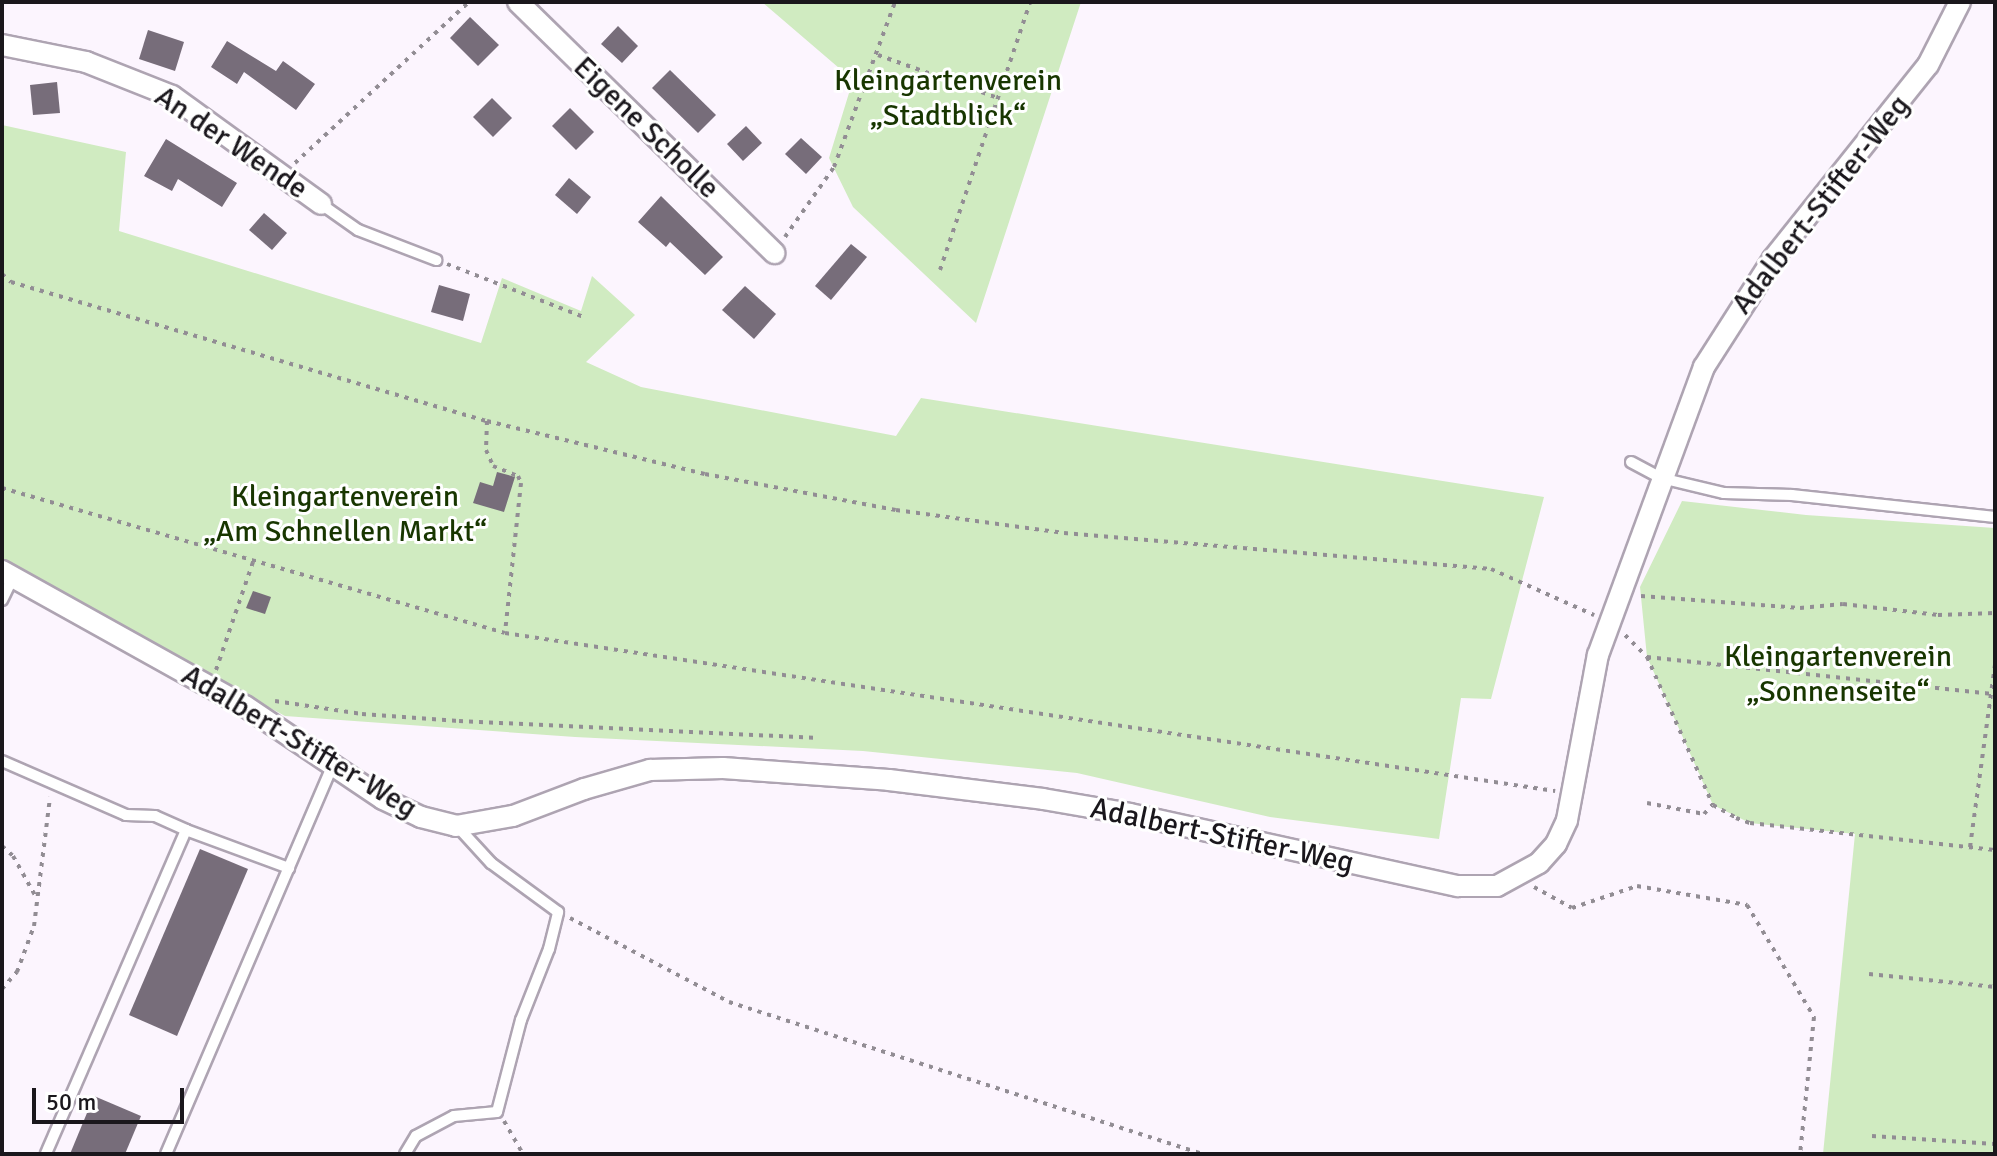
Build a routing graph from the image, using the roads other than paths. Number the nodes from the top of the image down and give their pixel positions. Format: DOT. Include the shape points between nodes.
graph roads {
  1 [pos="518,2"];
  2 [pos="1960,2"];
  3 [pos="2,45"];
  4 [pos="321,204"];
  5 [pos="774,253"];
  6 [pos="436,260"];
  7 [pos="1631,462"];
  8 [pos="1661,478"];
  9 [pos="1995,517"];
  10 [pos="8,574"];
  11 [pos="2,600"];
  12 [pos="2,761"];
  13 [pos="333,765"];
  14 [pos="456,826"];
  15 [pos="186,830"];
  16 [pos="289,868"];
  17 [pos="46,1154"];
  18 [pos="166,1154"];
  19 [pos="405,1154"];
  1 -- 5 [label="street, Eigene Scholle"];
  2 -- 8 [label="street, Adalbert-Stifter-Weg" via="1914,85 1742,302 1704,367"];
  3 -- 4 [label="street, An der Wende" via="86,62 172,96"];
  4 -- 6 [label="lane" via="358,230"];
  7 -- 8 [label="lane"];
  8 -- 9 [label="lane" via="1724,493 1792,495"];
  8 -- 14 [label="street, Adalbert-Stifter-Weg" via="1591,686 1574,795 1556,844 1539,863 1497,886 1458,886 1043,799 889,780 723,768 650,770 513,816"];
  10 -- 11 [label="lane"];
  10 -- 13 [label="street, Adalbert-Stifter-Weg" via="245,706"];
  12 -- 15 [label="lane" via="126,815 155,816"];
  13 -- 14 [label="street, Adalbert-Stifter-Weg" via="383,799"];
  13 -- 16 [label="lane"];
  14 -- 19 [label="lane" via="491,863 558,912 497,1112 454,1116 416,1136"];
  15 -- 16 [label="lane"];
  15 -- 17 [label="lane"];
  16 -- 18 [label="lane"];
}
